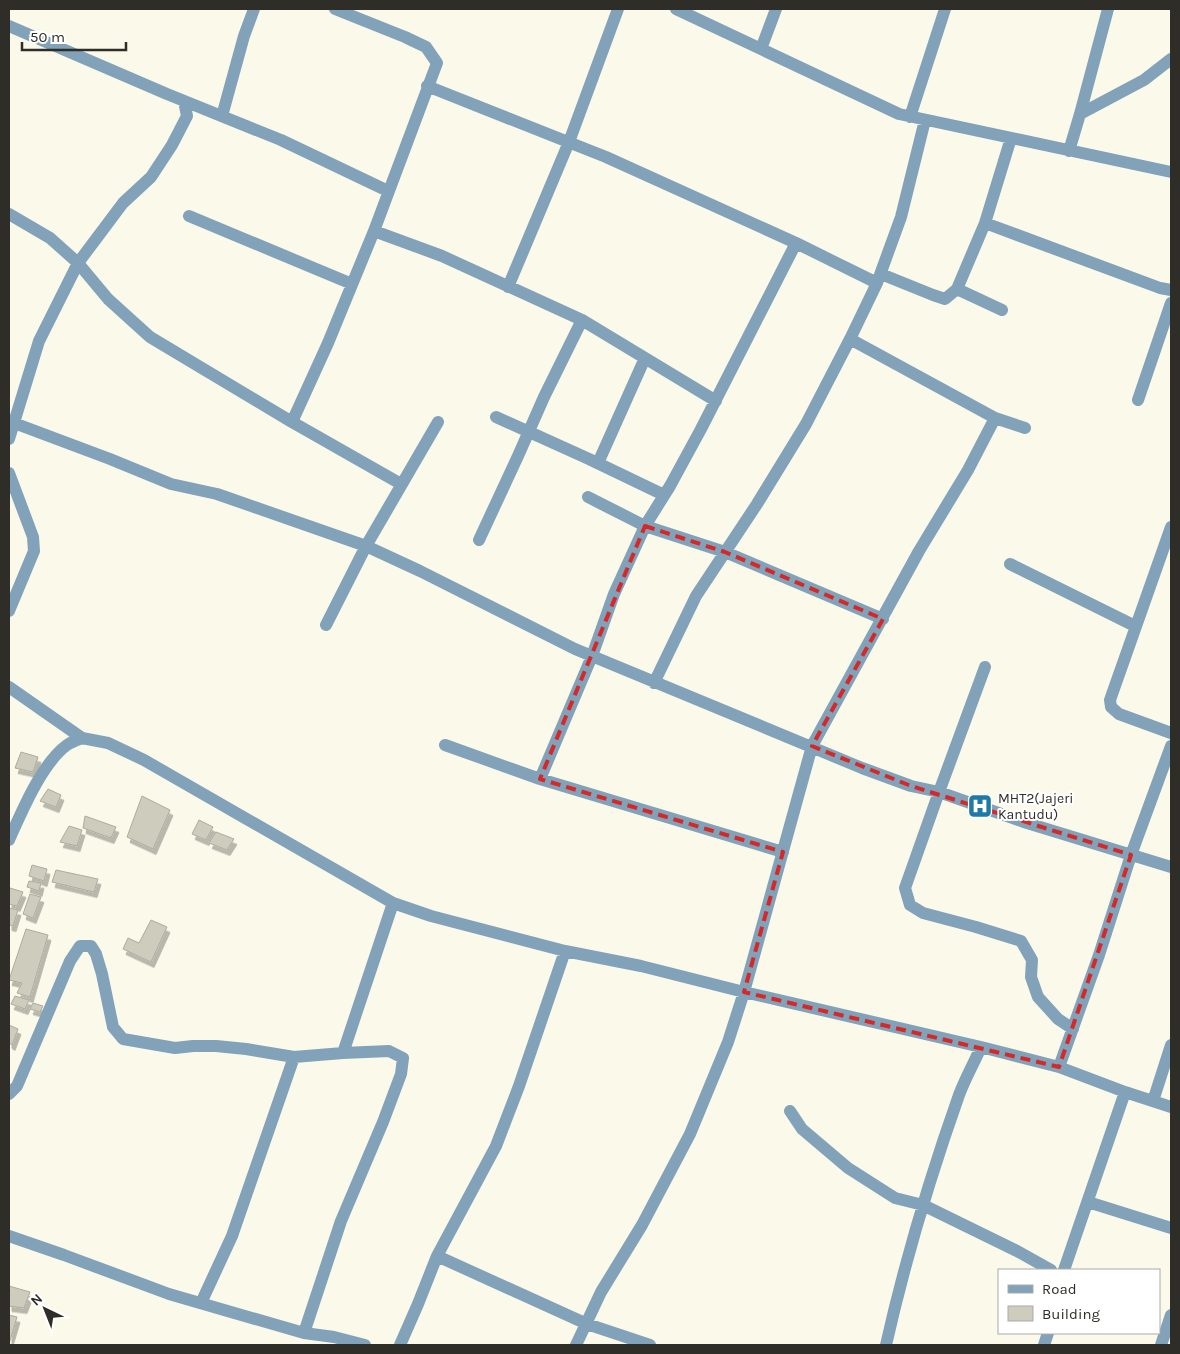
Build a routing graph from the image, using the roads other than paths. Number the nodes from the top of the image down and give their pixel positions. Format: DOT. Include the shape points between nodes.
graph roads {
  1 [pos="254,9"];
  2 [pos="335,9"];
  3 [pos="618,9"];
  4 [pos="676,9"];
  5 [pos="776,9"];
  6 [pos="944,9"];
  7 [pos="1108,9"];
  8 [pos="9,26"];
  9 [pos="761,49"];
  10 [pos="1171,59"];
  11 [pos="427,86"];
  12 [pos="184,101"];
  13 [pos="1080,114"];
  14 [pos="222,116"];
  15 [pos="910,117"];
  16 [pos="925,120"];
  17 [pos="1010,138"];
  18 [pos="569,142"];
  19 [pos="1069,151"];
  20 [pos="1171,172"];
  21 [pos="388,191"];
  22 [pos="9,214"];
  23 [pos="189,216"];
  24 [pos="984,223"];
  25 [pos="374,231"];
  26 [pos="796,244"];
  27 [pos="78,263"];
  28 [pos="879,278"];
  29 [pos="352,284"];
  30 [pos="508,286"];
  31 [pos="957,288"];
  32 [pos="1171,290"];
  33 [pos="1171,303"];
  34 [pos="1002,310"];
  35 [pos="582,320"];
  36 [pos="850,339"];
  37 [pos="645,358"];
  38 [pos="1138,400"];
  39 [pos="716,401"];
  40 [pos="496,417"];
  41 [pos="996,418"];
  42 [pos="292,422"];
  43 [pos="438,422"];
  44 [pos="14,423"];
  45 [pos="1025,428"];
  46 [pos="529,432"];
  47 [pos="9,439"];
  48 [pos="598,463"];
  49 [pos="9,473"];
  50 [pos="401,484"];
  51 [pos="664,495"];
  52 [pos="588,497"];
  53 [pos="645,526"];
  54 [pos="1171,527"];
  55 [pos="479,540"];
  56 [pos="366,546"];
  57 [pos="1167,550"];
  58 [pos="725,552"];
  59 [pos="1010,564"];
  60 [pos="9,611"];
  61 [pos="883,619"];
  62 [pos="326,625"];
  63 [pos="1135,626"];
  64 [pos="592,656"];
  65 [pos="985,667"];
  66 [pos="654,682"];
  67 [pos="9,686"];
  68 [pos="1171,733"];
  69 [pos="82,738"];
  70 [pos="445,745"];
  71 [pos="812,746"];
  72 [pos="1171,746"];
  73 [pos="540,780"];
  74 [pos="939,792"];
  75 [pos="9,840"];
  76 [pos="783,852"];
  77 [pos="1131,855"];
  78 [pos="1171,867"];
  79 [pos="393,904"];
  80 [pos="565,951"];
  81 [pos="744,992"];
  82 [pos="1073,1029"];
  83 [pos="1171,1045"];
  84 [pos="981,1046"];
  85 [pos="343,1053"];
  86 [pos="294,1058"];
  87 [pos="1058,1067"];
  88 [pos="1125,1092"];
  89 [pos="9,1094"];
  90 [pos="1153,1101"];
  91 [pos="1171,1107"];
  92 [pos="790,1111"];
  93 [pos="1088,1202"];
  94 [pos="923,1206"];
  95 [pos="1171,1228"];
  96 [pos="9,1236"];
  97 [pos="437,1256"];
  98 [pos="1049,1269"];
  99 [pos="1064,1269"];
  100 [pos="201,1303"];
  101 [pos="1171,1315"];
  102 [pos="586,1324"];
  103 [pos="1169,1331"];
  104 [pos="304,1333"];
  105 [pos="365,1345"];
  106 [pos="400,1345"];
  107 [pos="576,1345"];
  108 [pos="650,1345"];
  109 [pos="886,1345"];
  110 [pos="1161,1345"];
  1 -- 14 [label="street"];
  2 -- 11 [label="street" via="426,47 437,63"];
  3 -- 18 [label="street"];
  4 -- 9 [label="street"];
  5 -- 9 [label="street"];
  6 -- 15 [label="street"];
  7 -- 13 [label="street"];
  8 -- 12 [label="street"];
  9 -- 15 [label="street"];
  10 -- 13 [label="street" via="1144,80"];
  11 -- 18 [label="street"];
  11 -- 21 [label="street"];
  12 -- 14 [label="street"];
  12 -- 27 [label="street" via="187,116 172,146 151,178 123,203"];
  13 -- 19 [label="street"];
  14 -- 21 [label="street"];
  15 -- 16 [label="street"];
  16 -- 17 [label="street"];
  16 -- 28 [label="street" via="901,217"];
  17 -- 19 [label="street"];
  17 -- 24 [label="street"];
  18 -- 26 [label="street"];
  18 -- 30 [label="street"];
  19 -- 20 [label="street"];
  21 -- 25 [label="street"];
  22 -- 27 [label="street" via="50,238"];
  23 -- 29 [label="street"];
  24 -- 31 [label="street"];
  24 -- 32 [label="street"];
  25 -- 29 [label="street"];
  25 -- 30 [label="street" via="442,256"];
  26 -- 28 [label="street"];
  26 -- 39 [label="street"];
  27 -- 42 [label="street" via="108,299 150,337"];
  27 -- 44 [label="street" via="39,341"];
  28 -- 31 [label="street" via="945,299"];
  28 -- 36 [label="street"];
  29 -- 42 [label="street"];
  30 -- 35 [label="street"];
  31 -- 34 [label="street"];
  33 -- 38 [label="street"];
  35 -- 37 [label="street"];
  35 -- 46 [label="street"];
  36 -- 41 [label="street"];
  36 -- 58 [label="street" via="806,424"];
  37 -- 39 [label="street"];
  37 -- 48 [label="street"];
  39 -- 51 [label="street"];
  40 -- 46 [label="street"];
  41 -- 45 [label="street"];
  41 -- 61 [label="street"];
  42 -- 50 [label="street"];
  43 -- 50 [label="street"];
  44 -- 47 [label="street"];
  44 -- 56 [label="street" via="171,484 216,494"];
  46 -- 48 [label="street"];
  46 -- 55 [label="street"];
  48 -- 51 [label="street"];
  49 -- 60 [label="street" via="33,537 34,551"];
  50 -- 56 [label="street"];
  51 -- 53 [label="street"];
  52 -- 53 [label="street"];
  53 -- 58 [label="street"];
  53 -- 64 [label="street" via="614,594"];
  54 -- 57 [label="street"];
  56 -- 62 [label="street"];
  56 -- 64 [label="street"];
  57 -- 63 [label="street"];
  58 -- 61 [label="street"];
  58 -- 66 [label="street" via="696,596"];
  59 -- 63 [label="street"];
  61 -- 71 [label="street"];
  63 -- 68 [label="street" via="1110,700 1111,707 1119,714"];
  64 -- 66 [label="street"];
  64 -- 73 [label="street"];
  65 -- 74 [label="street"];
  66 -- 71 [label="street"];
  67 -- 69 [label="street"];
  69 -- 75 [label="street" via="68,744 51,761 29,796"];
  69 -- 79 [label="street" via="108,743 144,760"];
  70 -- 73 [label="street"];
  71 -- 74 [label="street" via="911,786"];
  71 -- 76 [label="street"];
  72 -- 77 [label="street"];
  73 -- 76 [label="street"];
  74 -- 77 [label="street"];
  74 -- 82 [label="street" via="906,888 910,904 924,913 1022,942 1032,960 1031,977 1038,998"];
  76 -- 81 [label="street"];
  77 -- 78 [label="street"];
  77 -- 82 [label="street"];
  79 -- 80 [label="street"];
  79 -- 85 [label="street"];
  80 -- 81 [label="street"];
  80 -- 97 [label="street" via="496,1146"];
  81 -- 84 [label="street"];
  81 -- 102 [label="street" via="728,1042 690,1134"];
  82 -- 87 [label="street"];
  83 -- 90 [label="street"];
  84 -- 87 [label="street"];
  84 -- 94 [label="street" via="960,1094"];
  85 -- 86 [label="street"];
  85 -- 104 [label="street" via="389,1051 403,1058 401,1074 341,1220"];
  86 -- 89 [label="street" via="246,1049 216,1046 175,1048 123,1039 113,1027 96,954 91,946 80,946 70,961 17,1086"];
  86 -- 100 [label="street" via="232,1236"];
  87 -- 88 [label="street"];
  88 -- 90 [label="street"];
  88 -- 93 [label="street"];
  90 -- 91 [label="street"];
  92 -- 94 [label="street" via="802,1129 848,1168 895,1198"];
  93 -- 95 [label="street"];
  93 -- 99 [label="street"];
  94 -- 98 [label="street"];
  94 -- 109 [label="street"];
  96 -- 100 [label="street"];
  97 -- 102 [label="street"];
  97 -- 106 [label="street"];
  100 -- 104 [label="street"];
  101 -- 103 [label="street"];
  102 -- 107 [label="street"];
  102 -- 108 [label="street"];
  103 -- 110 [label="street"];
  104 -- 105 [label="street" via="334,1336"];
}
